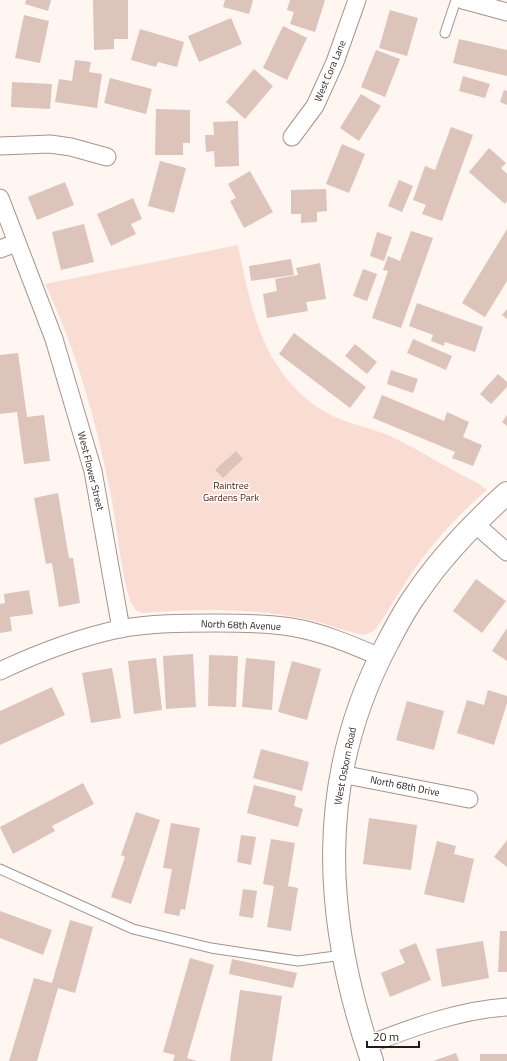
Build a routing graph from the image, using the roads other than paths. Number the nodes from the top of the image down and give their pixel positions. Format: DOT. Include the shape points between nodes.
graph roads {
  1 [pos="357,0"];
  2 [pos="456,0"];
  3 [pos="462,0"];
  4 [pos="507,12"];
  5 [pos="445,33"];
  6 [pos="292,137"];
  7 [pos="0,146"];
  8 [pos="107,157"];
  9 [pos="0,198"];
  10 [pos="16,243"];
  11 [pos="0,249"];
  12 [pos="507,492"];
  13 [pos="475,524"];
  14 [pos="507,552"];
  15 [pos="121,629"];
  16 [pos="380,657"];
  17 [pos="0,671"];
  18 [pos="341,774"];
  19 [pos="469,799"];
  20 [pos="0,870"];
  21 [pos="344,955"];
  22 [pos="507,1007"];
  23 [pos="370,1053"];
  1 -- 6 [label="street, West Cora Lane" via="335,62 315,106"];
  2 -- 5 [label="lane"];
  3 -- 4 [label="street"];
  7 -- 8 [label="street" via="50,144"];
  9 -- 10 [label="street, West Flower Street"];
  10 -- 11 [label="street"];
  10 -- 15 [label="street, West Flower Street" via="54,339 93,471"];
  12 -- 13 [label="street, West Osborn Road"];
  13 -- 14 [label="street"];
  13 -- 16 [label="street, West Osborn Road" via="416,593"];
  15 -- 16 [label="street, North 68th Avenue" via="178,623 261,624 314,632"];
  15 -- 17 [label="street" via="72,641"];
  16 -- 18 [label="street, West Osborn Road" via="355,714"];
  18 -- 19 [label="street, North 68th Drive"];
  18 -- 21 [label="street, West Osborn Road" via="333,865 336,915"];
  20 -- 21 [label="lane" via="132,929 211,948 298,961"];
  21 -- 23 [label="street, West Osborn Road"];
  22 -- 23 [label="street" via="473,1011 445,1019"];
}
